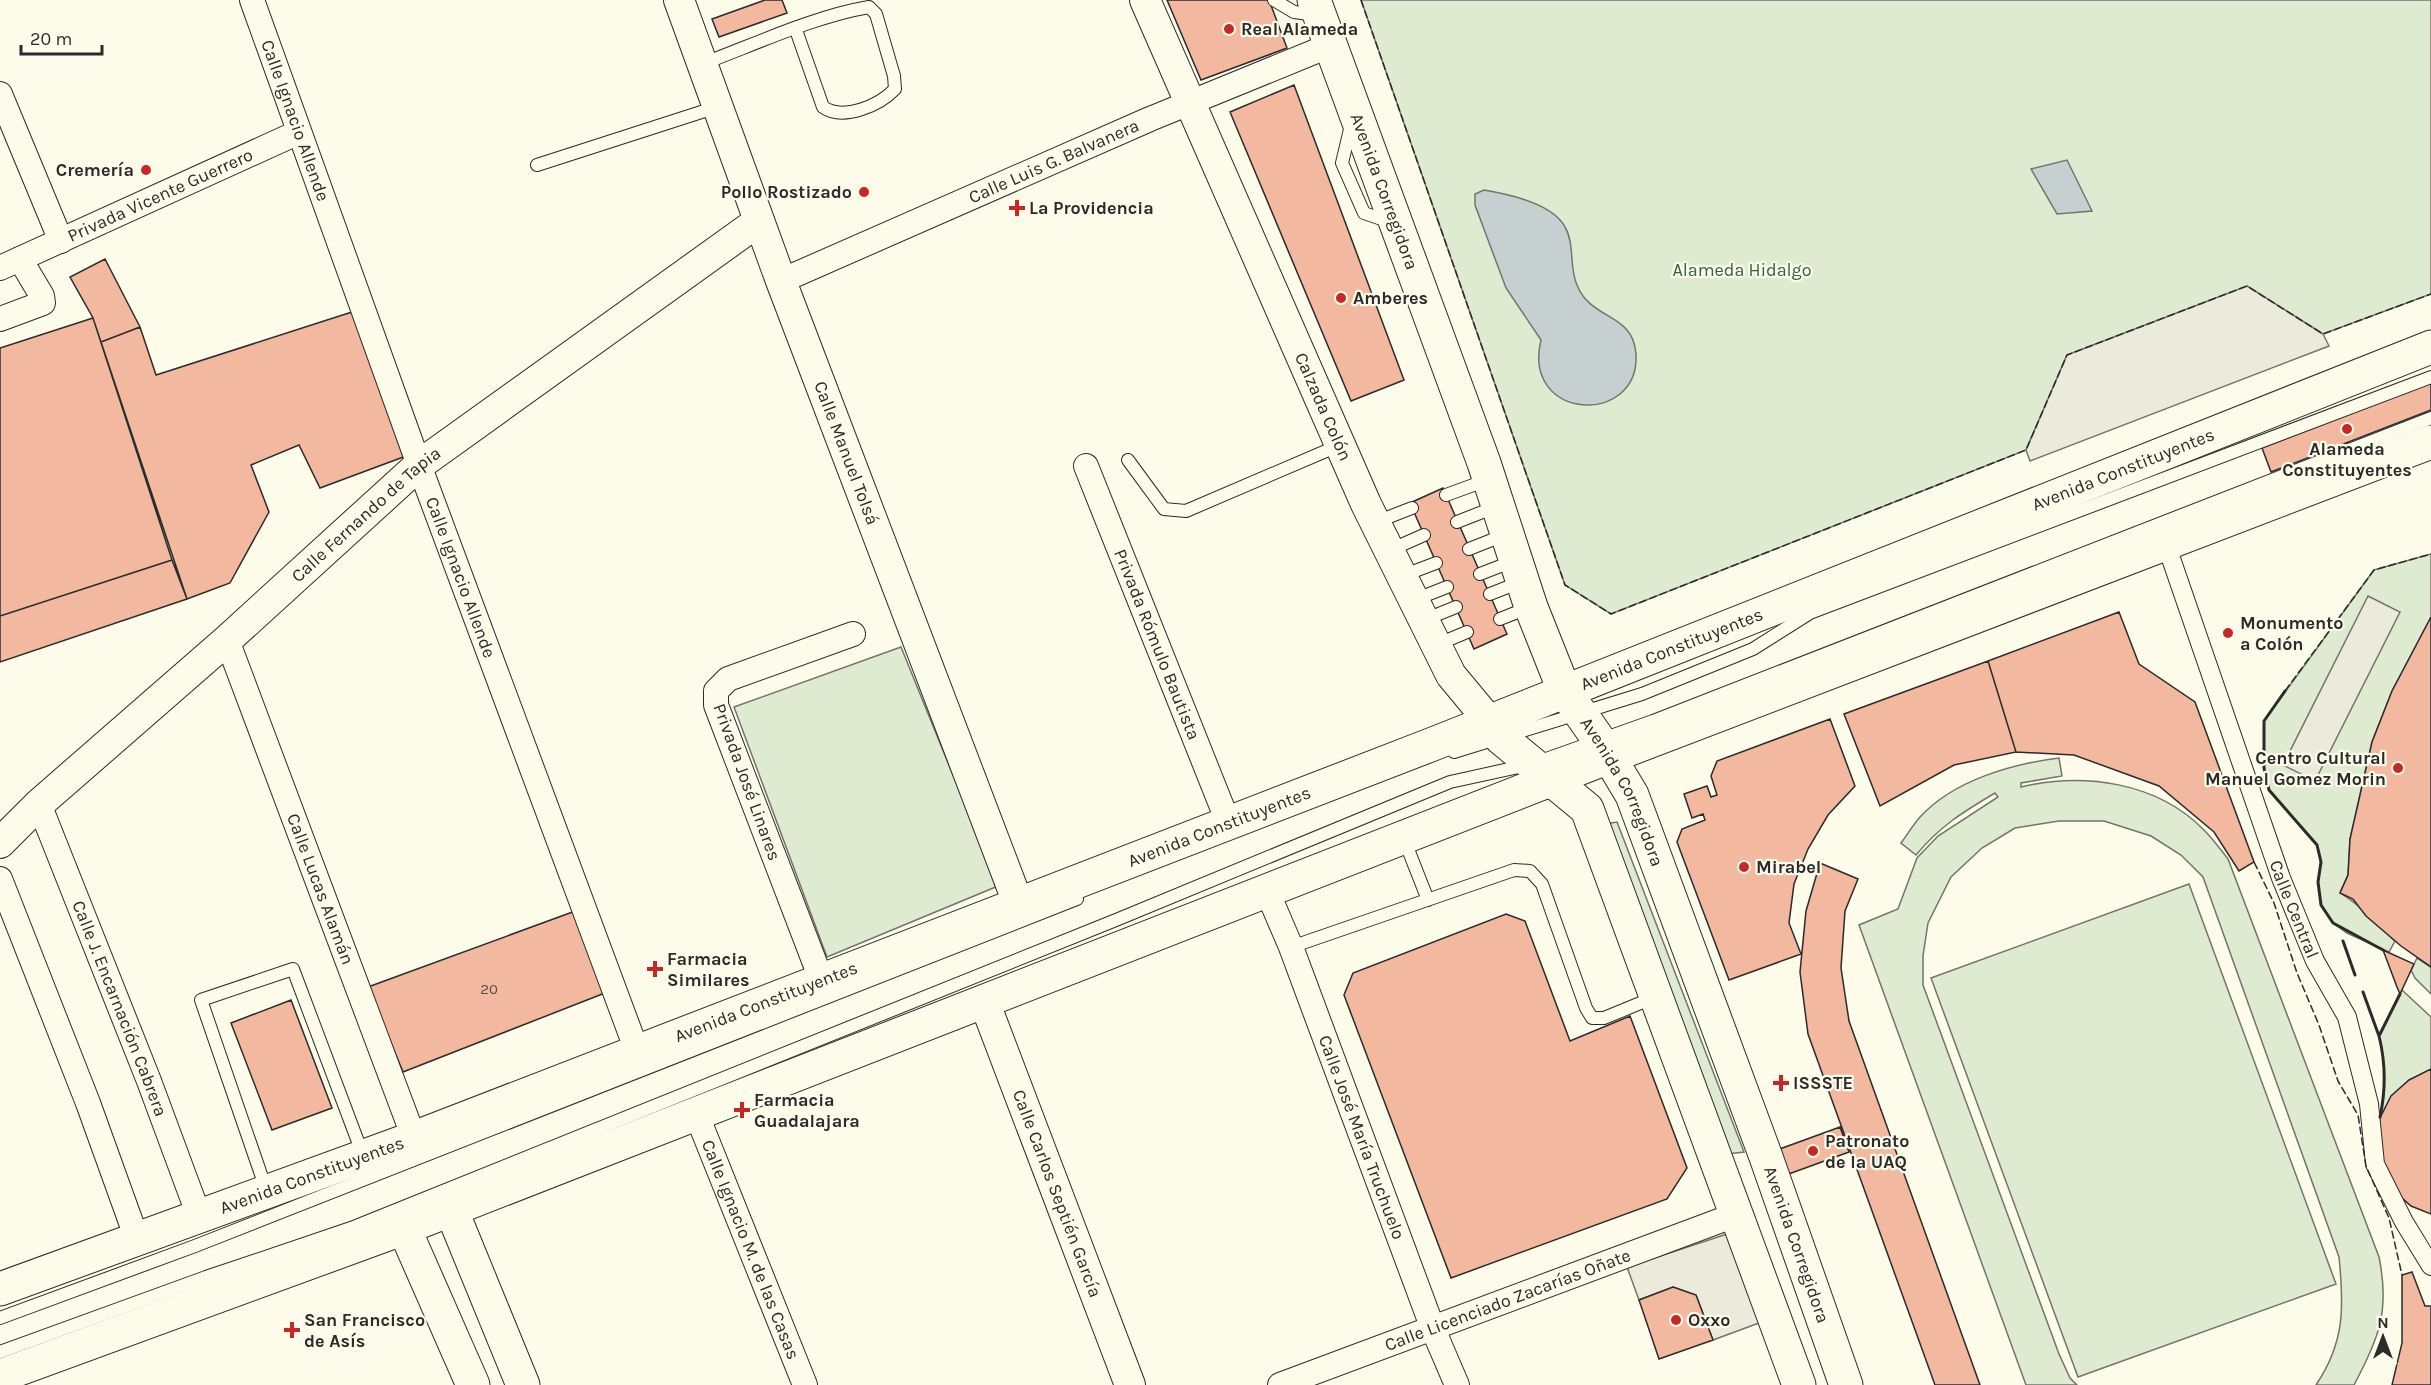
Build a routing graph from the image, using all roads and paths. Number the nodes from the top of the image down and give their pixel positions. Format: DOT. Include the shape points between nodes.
graph roads {
  1 [pos="252,0"];
  2 [pos="680,0"];
  3 [pos="1145,0"];
  4 [pos="1274,0"];
  5 [pos="1322,20"];
  6 [pos="795,30"];
  7 [pos="702,64"];
  8 [pos="0,94"];
  9 [pos="1190,102"];
  10 [pos="717,106"];
  11 [pos="299,132"];
  12 [pos="537,165"];
  13 [pos="759,221"];
  14 [pos="61,241"];
  15 [pos="10,263"];
  16 [pos="781,282"];
  17 [pos="0,319"];
  18 [pos="2431,346"];
  19 [pos="2431,377"];
  20 [pos="2431,418"];
  21 [pos="2431,442"];
  22 [pos="1341,445"];
  23 [pos="1128,460"];
  24 [pos="419,465"];
  25 [pos="1086,466"];
  26 [pos="1446,495"];
  27 [pos="1412,508"];
  28 [pos="1376,522"];
  29 [pos="1457,522"];
  30 [pos="1424,535"];
  31 [pos="1511,544"];
  32 [pos="2166,544"];
  33 [pos="1469,549"];
  34 [pos="1436,562"];
  35 [pos="1480,574"];
  36 [pos="1447,587"];
  37 [pos="1490,594"];
  38 [pos="1413,598"];
  39 [pos="1456,608"];
  40 [pos="1500,619"];
  41 [pos="1467,632"];
  42 [pos="853,634"];
  43 [pos="227,640"];
  44 [pos="1572,702"];
  45 [pos="1495,730"];
  46 [pos="1604,749"];
  47 [pos="1439,757"];
  48 [pos="1542,772"];
  49 [pos="39,804"];
  50 [pos="1228,822"];
  51 [pos="1403,837"];
  52 [pos="0,843"];
  53 [pos="0,879"];
  54 [pos="1267,891"];
  55 [pos="1095,892"];
  56 [pos="1428,900"];
  57 [pos="1018,903"];
  58 [pos="1290,946"];
  59 [pos="821,979"];
  60 [pos="1656,997"];
  61 [pos="984,1001"];
  62 [pos="637,1051"];
  63 [pos="696,1113"];
  64 [pos="414,1138"];
  65 [pos="364,1156"];
  66 [pos="267,1192"];
  67 [pos="451,1209"];
  68 [pos="1735,1215"];
  69 [pos="199,1216"];
  70 [pos="404,1228"];
  71 [pos="137,1239"];
  72 [pos="2431,1266"];
  73 [pos="0,1289"];
  74 [pos="0,1318"];
  75 [pos="1433,1329"];
  76 [pos="11,1370"];
  77 [pos="473,1385"];
  78 [pos="523,1385"];
  79 [pos="805,1385"];
  80 [pos="1130,1385"];
  81 [pos="1280,1385"];
  82 [pos="1457,1385"];
  83 [pos="1799,1385"];
  84 [pos="1846,1385"];
  1 -- 11 [label="street, Calle Ignacio Allende"];
  2 -- 7 [label="street, Calle Manuel Tolsá"];
  3 -- 9 [label="street, Calzada Colón"];
  4 -- 5 [label="lane" via="1294,12"];
  5 -- 9 [label="street, Calle Luis G. Balvanera"];
  5 -- 31 [label="main road, Avenida Corregidora"];
  6 -- 6 [label="lane" via="823,107 831,113 844,115 887,97 895,88 876,14 869,7"];
  6 -- 7 [label="lane"];
  7 -- 10 [label="street, Calle Manuel Tolsá"];
  8 -- 14 [label="street"];
  9 -- 16 [label="street, Calle Luis G. Balvanera"];
  9 -- 22 [label="street, Calzada Colón"];
  10 -- 12 [label="lane"];
  10 -- 13 [label="street, Calle Manuel Tolsá"];
  11 -- 14 [label="street, Privada Vicente Guerrero"];
  11 -- 24 [label="street, Calle Ignacio Allende"];
  13 -- 16 [label="street, Calle Manuel Tolsá"];
  13 -- 24 [label="street, Calle Fernando de Tapia"];
  14 -- 15 [label="street, Privada Vicente Guerrero"];
  15 -- 17 [label="street, Privada Vicente Guerrero" via="42,296 43,303"];
  16 -- 57 [label="street, Calle Manuel Tolsá"];
  18 -- 44 [label="main road, Avenida Constituyentes"];
  19 -- 44 [label="lane" via="1810,613 1753,649 1642,694"];
  20 -- 46 [label="lane"];
  21 -- 32 [label="main road"];
  22 -- 23 [label="lane" via="1185,511 1164,509"];
  22 -- 28 [label="street, Calzada Colón"];
  24 -- 43 [label="street, Calle Fernando de Tapia"];
  24 -- 62 [label="street, Calle Ignacio Allende"];
  25 -- 50 [label="street, Privada Rómulo Bautista"];
  26 -- 31 [label="lane"];
  27 -- 28 [label="lane"];
  28 -- 38 [label="street, Calzada Colón"];
  29 -- 31 [label="lane"];
  30 -- 38 [label="lane"];
  31 -- 33 [label="lane"];
  31 -- 35 [label="lane"];
  31 -- 37 [label="lane"];
  31 -- 40 [label="lane"];
  31 -- 44 [label="main road, Avenida Corregidora"];
  32 -- 46 [label="main road"];
  32 -- 72 [label="street, Calle Central" via="2281,878 2315,961 2348,1017 2369,1104 2375,1164"];
  34 -- 38 [label="lane"];
  36 -- 38 [label="lane"];
  38 -- 39 [label="lane"];
  38 -- 41 [label="lane"];
  38 -- 45 [label="street, Calzada Colón" via="1451,675"];
  42 -- 59 [label="street, Privada José Linares" via="728,680 716,691 716,705"];
  43 -- 49 [label="street, Calle Fernando de Tapia"];
  43 -- 64 [label="street, Calle Lucas Alamán"];
  44 -- 45 [label="main road, Avenida Constituyentes"];
  44 -- 46 [label="main road, Avenida Corregidora"];
  45 -- 47 [label="lane"];
  45 -- 48 [label="main road, Calzada Colón"];
  45 -- 50 [label="main road, Avenida Constituyentes"];
  46 -- 48 [label="main road"];
  46 -- 84 [label="main road, Avenida Corregidora" via="1632,795"];
  48 -- 51 [label="main road"];
  48 -- 60 [label="main road, Avenida Corregidora" via="1587,809"];
  48 -- 76 [label="lane" via="1450,782 351,1228 206,1277"];
  49 -- 52 [label="street, Calle Fernando de Tapia"];
  49 -- 69 [label="street, Calle J. Encarnación Cabrera"];
  50 -- 57 [label="main road, Avenida Constituyentes"];
  51 -- 54 [label="main road"];
  51 -- 56 [label="lane"];
  53 -- 71 [label="street"];
  54 -- 58 [label="street, Calle José María Truchuelo"];
  54 -- 61 [label="main road"];
  55 -- 74 [label="lane" via="195,1246"];
  56 -- 58 [label="lane"];
  56 -- 60 [label="lane" via="1514,870 1530,871 1542,885 1592,1018 1604,1018"];
  57 -- 59 [label="main road, Avenida Constituyentes"];
  58 -- 75 [label="street, Calle José María Truchuelo"];
  59 -- 62 [label="main road, Avenida Constituyentes"];
  60 -- 68 [label="main road, Avenida Corregidora"];
  61 -- 63 [label="main road"];
  61 -- 80 [label="street, Calle Carlos Septién García"];
  62 -- 64 [label="main road, Avenida Constituyentes"];
  63 -- 67 [label="main road"];
  63 -- 79 [label="street, Calle Ignacio M. de las Casas"];
  64 -- 65 [label="main road, Avenida Constituyentes"];
  65 -- 66 [label="main road, Avenida Constituyentes"];
  65 -- 66 [label="lane" via="293,969 201,1000"];
  66 -- 69 [label="main road, Avenida Constituyentes"];
  67 -- 70 [label="main road"];
  67 -- 78 [label="main road"];
  68 -- 75 [label="street, Calle Licenciado Zacarías Oñate"];
  68 -- 83 [label="main road, Avenida Corregidora"];
  69 -- 71 [label="main road, Avenida Constituyentes"];
  70 -- 76 [label="main road"];
  70 -- 77 [label="main road"];
  71 -- 73 [label="main road, Avenida Constituyentes"];
  75 -- 81 [label="street, Calle Licenciado Zacarías Oñate"];
  75 -- 82 [label="street, Calle José María Truchuelo"];
}
